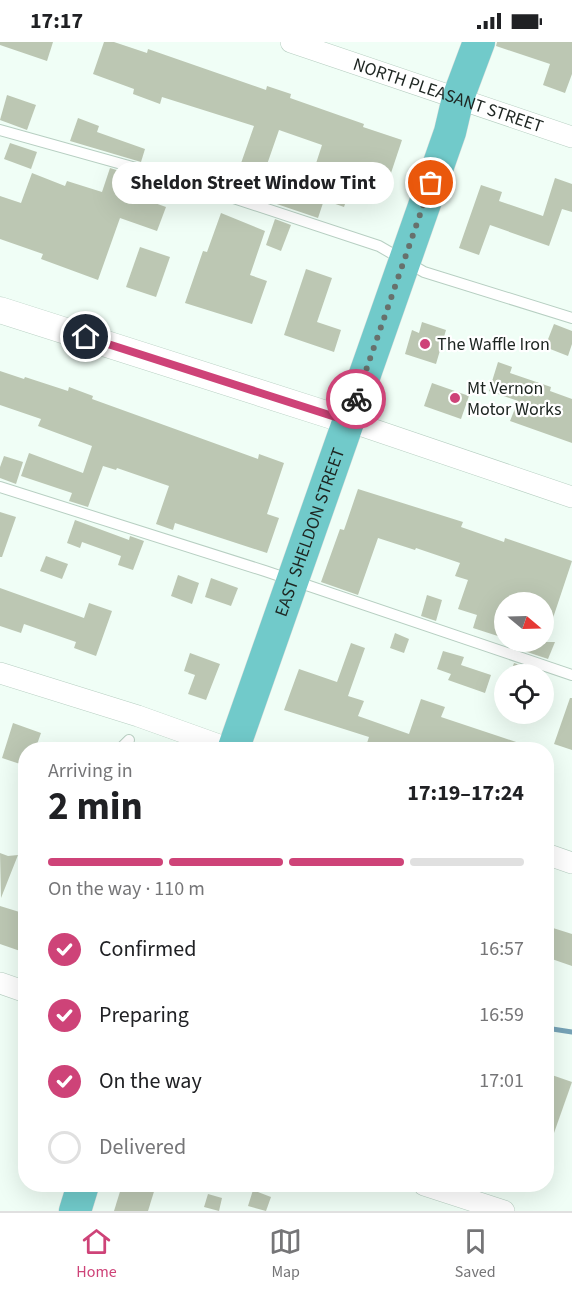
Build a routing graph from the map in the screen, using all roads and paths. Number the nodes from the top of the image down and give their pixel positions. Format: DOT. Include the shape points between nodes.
graph roads {
  1 [pos="291,42"];
  2 [pos="479,42"];
  3 [pos="458,98"];
  4 [pos="0,130"];
  5 [pos="572,137"];
  6 [pos="404,260"];
  7 [pos="0,310"];
  8 [pos="572,318"];
  9 [pos="348,421"];
  10 [pos="0,487"];
  11 [pos="572,497"];
  12 [pos="292,580"];
  13 [pos="0,673"];
  14 [pos="572,675"];
  15 [pos="129,740"];
  16 [pos="127,742"];
  17 [pos="211,742"];
  18 [pos="236,742"];
  19 [pos="554,857"];
  20 [pos="572,863"];
  21 [pos="0,983"];
  22 [pos="18,989"];
  23 [pos="81,1192"];
  24 [pos="446,1192"];
  25 [pos="75,1211"];
  26 [pos="504,1211"];
  1 -- 3 [label="street, NORTH PLEASANT STREET"];
  2 -- 3 [label="main road, EAST SHELDON STREET"];
  3 -- 5 [label="street, NORTH PLEASANT STREET"];
  3 -- 6 [label="main road, EAST SHELDON STREET" via="450,132"];
  4 -- 6 [label="lane" via="190,184 379,246"];
  6 -- 8 [label="lane" via="424,272"];
  6 -- 9 [label="main road, EAST SHELDON STREET"];
  7 -- 9 [label="street"];
  9 -- 11 [label="street"];
  9 -- 12 [label="main road, EAST SHELDON STREET"];
  10 -- 12 [label="lane"];
  12 -- 14 [label="lane"];
  12 -- 18 [label="main road, EAST SHELDON STREET"];
  13 -- 17 [label="street"];
  15 -- 16 [label="lane"];
  19 -- 20 [label="street"];
  21 -- 22 [label="street"];
  23 -- 25 [label="main road"];
  24 -- 26 [label="street"];
}
